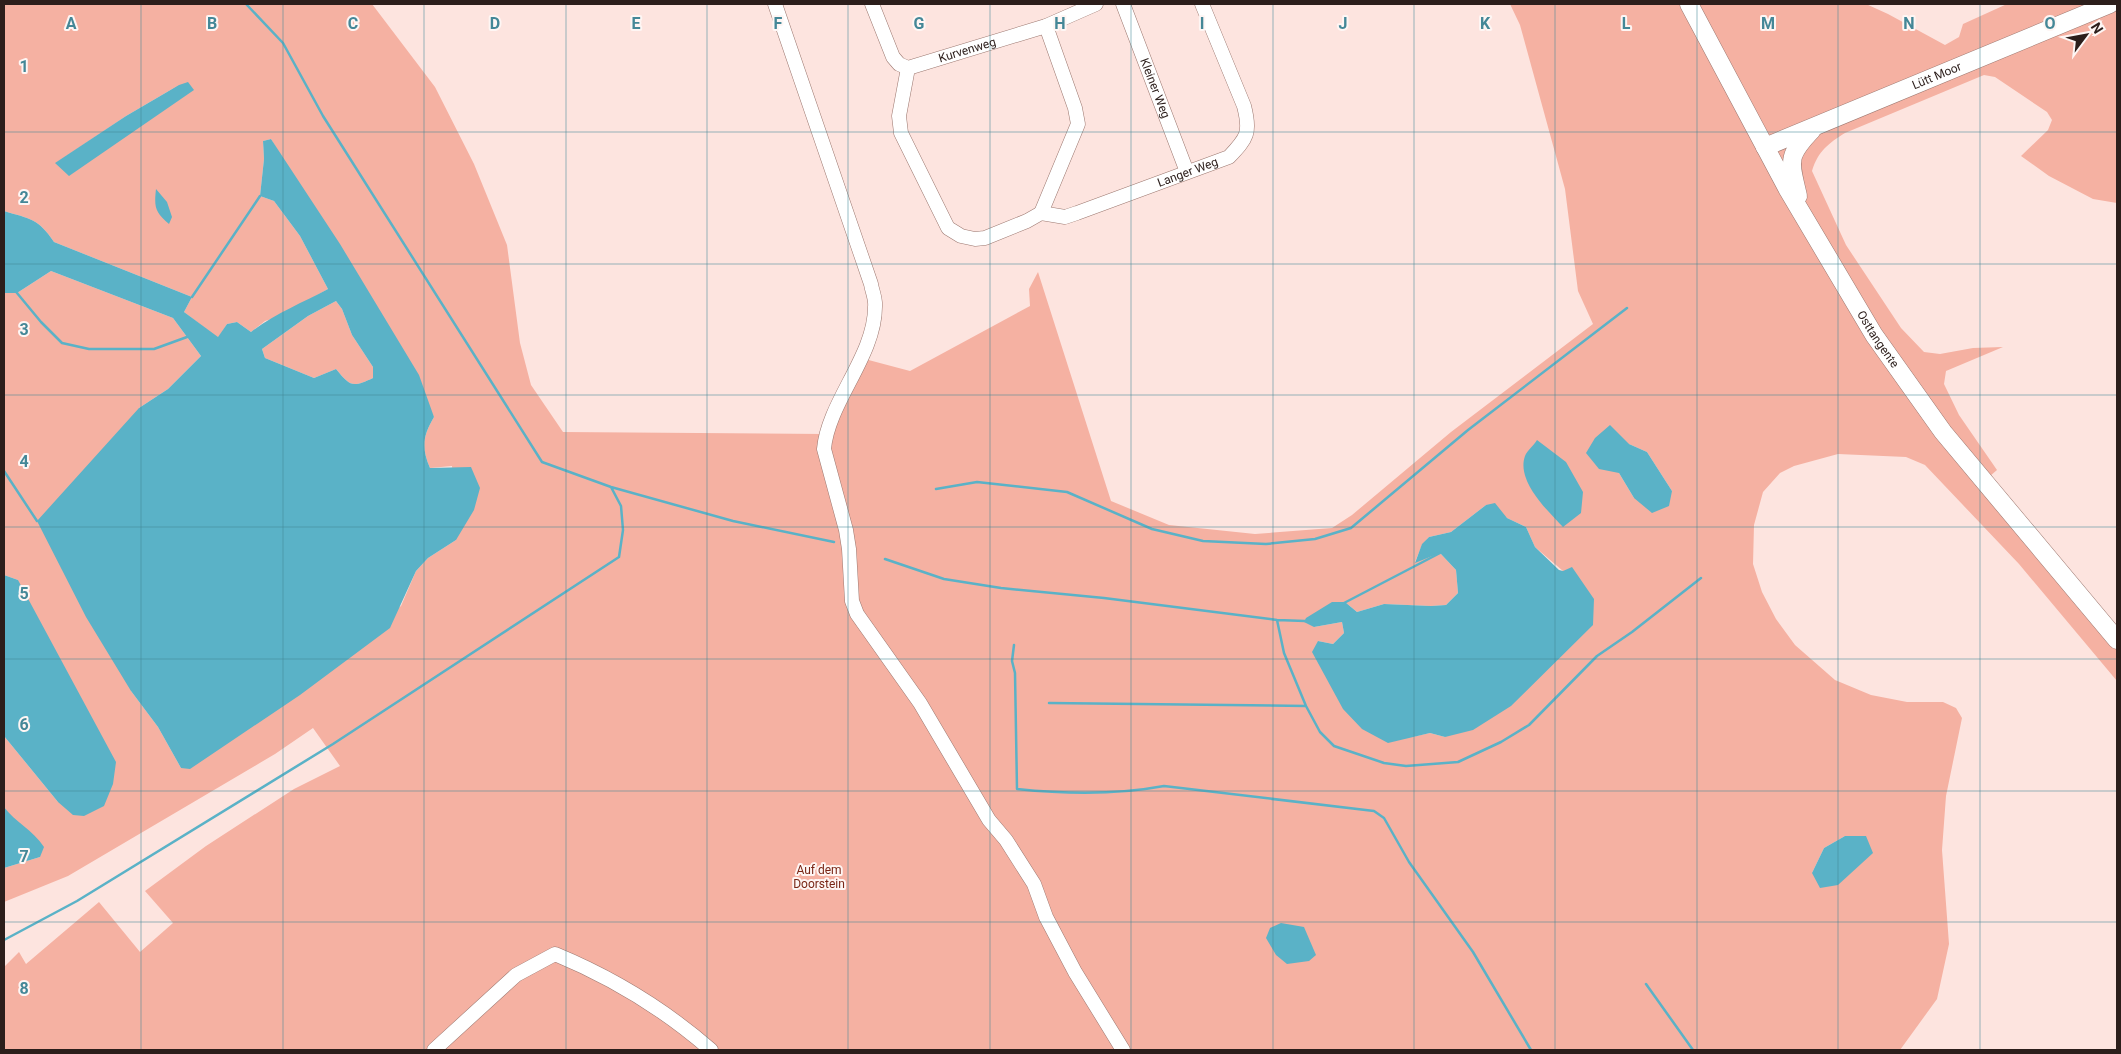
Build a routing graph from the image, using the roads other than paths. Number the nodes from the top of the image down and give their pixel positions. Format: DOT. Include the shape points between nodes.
graph roads {
  1 [pos="775,4"];
  2 [pos="872,4"];
  3 [pos="1096,4"];
  4 [pos="1123,4"];
  5 [pos="1202,4"];
  6 [pos="1689,4"];
  7 [pos="2110,4"];
  8 [pos="1046,26"];
  9 [pos="908,68"];
  10 [pos="1816,126"];
  11 [pos="1765,147"];
  12 [pos="1187,172"];
  13 [pos="1041,213"];
  14 [pos="1803,216"];
  15 [pos="2117,640"];
  16 [pos="434,1050"];
  17 [pos="711,1050"];
  18 [pos="1123,1050"];
  1 -- 18 [label="street" via="876,306 872,328 826,434 824,449 849,549 852,601 920,703 989,820 1034,884 1046,917 1075,972"];
  2 -- 9 [label="street" via="893,57 898,64"];
  3 -- 8 [label="street, Kurvenweg"];
  4 -- 12 [label="street, Kleiner Weg"];
  5 -- 12 [label="street, Langer Weg" via="1244,106 1247,136 1229,157"];
  6 -- 11 [label="main road, Osttangente"];
  7 -- 10 [label="main road, Lütt Moor"];
  8 -- 9 [label="street, Kurvenweg"];
  8 -- 13 [label="street" via="1078,124"];
  9 -- 13 [label="street" via="899,116 901,133 948,228 961,236 985,238"];
  10 -- 11 [label="main road, Lütt Moor"];
  10 -- 14 [label="main road" via="1796,147 1791,166"];
  11 -- 14 [label="main road, Osttangente"];
  12 -- 13 [label="street, Langer Weg" via="1065,217"];
  14 -- 15 [label="main road, Osttangente" via="1874,335 1943,432"];
  16 -- 17 [label="street" via="516,975 555,954 592,969 637,994"];
}
